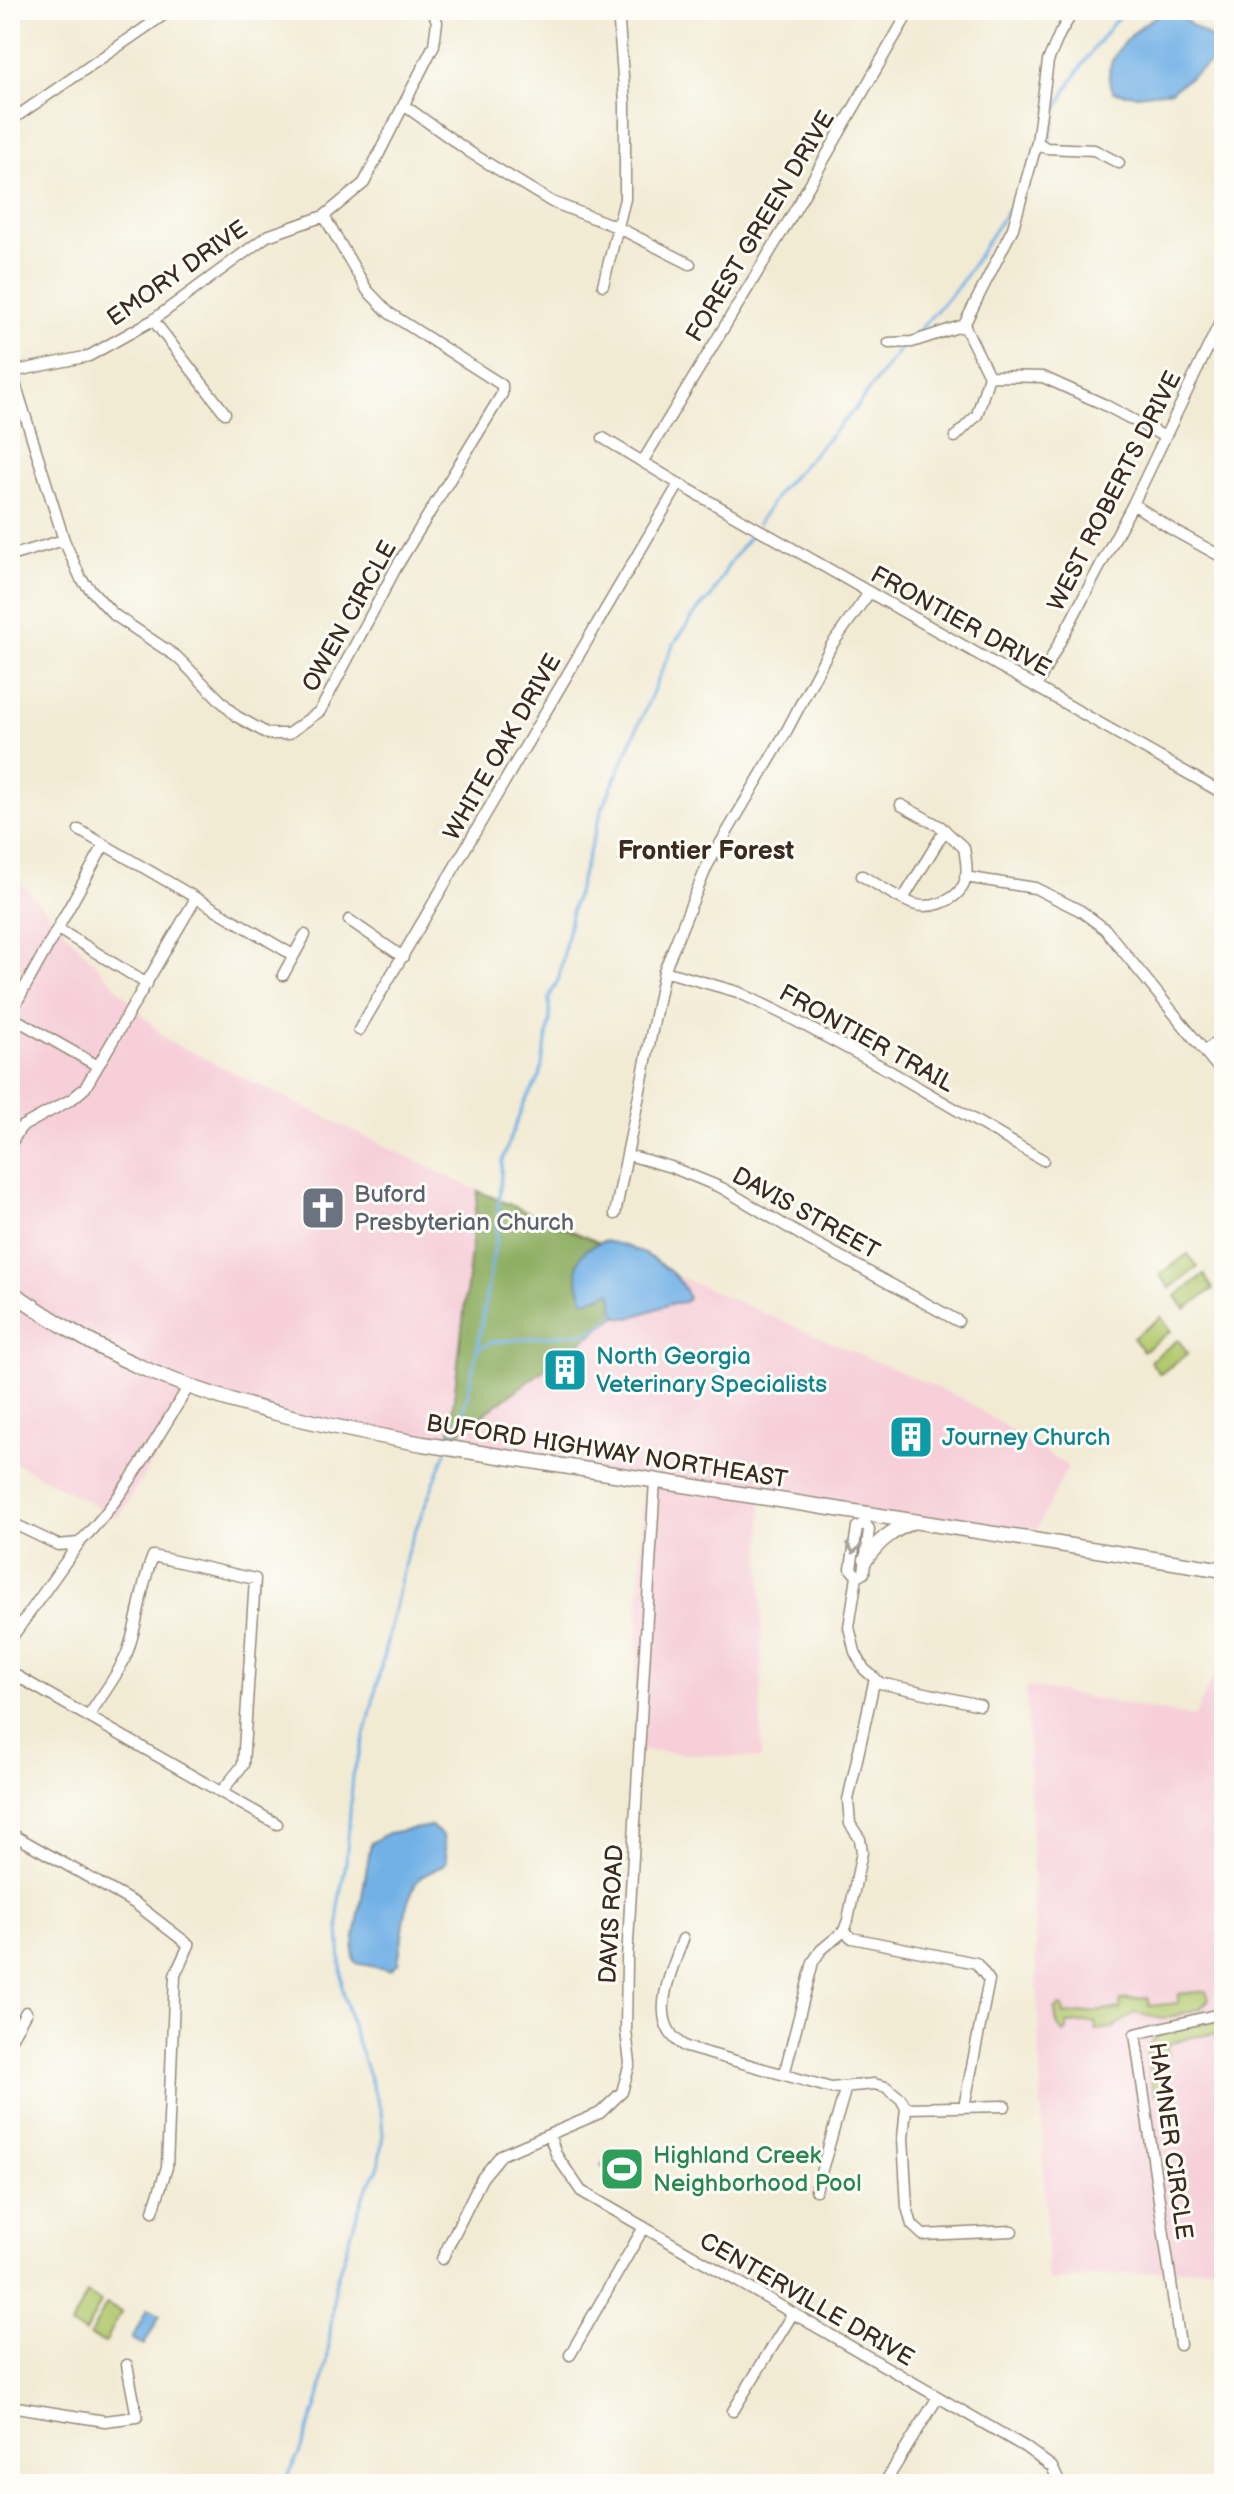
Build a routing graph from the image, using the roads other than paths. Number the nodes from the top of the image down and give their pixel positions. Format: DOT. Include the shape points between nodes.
graph roads {
  1 [pos="171,10"];
  2 [pos="433,10"];
  3 [pos="618,10"];
  4 [pos="910,10"];
  5 [pos="1074,10"];
  6 [pos="405,106"];
  7 [pos="10,121"];
  8 [pos="1037,142"];
  9 [pos="1119,163"];
  10 [pos="324,216"];
  11 [pos="617,227"];
  12 [pos="690,264"];
  13 [pos="603,285"];
  14 [pos="1224,314"];
  15 [pos="153,320"];
  16 [pos="964,325"];
  17 [pos="889,343"];
  18 [pos="11,370"];
  19 [pos="989,376"];
  20 [pos="225,413"];
  21 [pos="955,437"];
  22 [pos="1165,437"];
  23 [pos="603,438"];
  24 [pos="643,461"];
  25 [pos="679,484"];
  26 [pos="1133,504"];
  27 [pos="64,540"];
  28 [pos="10,556"];
  29 [pos="1224,558"];
  30 [pos="869,593"];
  31 [pos="1037,685"];
  32 [pos="1224,794"];
  33 [pos="901,805"];
  34 [pos="79,830"];
  35 [pos="945,830"];
  36 [pos="104,845"];
  37 [pos="862,876"];
  38 [pos="965,877"];
  39 [pos="196,898"];
  40 [pos="903,899"];
  41 [pos="349,920"];
  42 [pos="58,929"];
  43 [pos="305,935"];
  44 [pos="293,955"];
  45 [pos="403,957"];
  46 [pos="664,971"];
  47 [pos="283,975"];
  48 [pos="147,984"];
  49 [pos="10,1015"];
  50 [pos="359,1030"];
  51 [pos="1224,1036"];
  52 [pos="1205,1051"];
  53 [pos="98,1066"];
  54 [pos="1224,1075"];
  55 [pos="10,1145"];
  56 [pos="628,1155"];
  57 [pos="1043,1160"];
  58 [pos="615,1214"];
  59 [pos="10,1291"];
  60 [pos="958,1321"];
  61 [pos="189,1386"];
  62 [pos="655,1480"];
  63 [pos="866,1518"];
  64 [pos="913,1521"];
  65 [pos="10,1522"];
  66 [pos="79,1543"];
  67 [pos="866,1559"];
  68 [pos="1224,1570"];
  69 [pos="857,1576"];
  70 [pos="10,1640"];
  71 [pos="10,1669"];
  72 [pos="875,1678"];
  73 [pos="980,1705"];
  74 [pos="88,1717"];
  75 [pos="221,1792"];
  76 [pos="277,1824"];
  77 [pos="10,1833"];
  78 [pos="844,1931"];
  79 [pos="683,1939"];
  80 [pos="26,2012"];
  81 [pos="1224,2013"];
  82 [pos="10,2040"];
  83 [pos="784,2075"];
  84 [pos="846,2087"];
  85 [pos="1005,2106"];
  86 [pos="964,2107"];
  87 [pos="906,2108"];
  88 [pos="549,2135"];
  89 [pos="816,2190"];
  90 [pos="153,2211"];
  91 [pos="644,2227"];
  92 [pos="1012,2231"];
  93 [pos="442,2259"];
  94 [pos="793,2313"];
  95 [pos="1180,2345"];
  96 [pos="570,2355"];
  97 [pos="127,2365"];
  98 [pos="938,2397"];
  99 [pos="10,2406"];
  100 [pos="733,2411"];
  101 [pos="884,2484"];
  102 [pos="1060,2484"];
  1 -- 7 [label="street"];
  2 -- 6 [label="street, EMORY DRIVE" via="434,45"];
  3 -- 11 [label="street" via="625,199"];
  4 -- 24 [label="street, FOREST GREEN DRIVE"];
  5 -- 8 [label="street" via="1048,61"];
  6 -- 10 [label="street, EMORY DRIVE" via="364,183"];
  6 -- 11 [label="street" via="552,202"];
  8 -- 9 [label="street" via="1046,148 1094,150"];
  8 -- 16 [label="street" via="1013,228"];
  10 -- 15 [label="street, EMORY DRIVE" via="267,236"];
  10 -- 27 [label="street, OWEN CIRCLE" via="367,290 389,313 502,385 502,394 397,566 320,711 288,734 268,734 236,716 177,657 113,614 81,579"];
  11 -- 12 [label="street"];
  11 -- 13 [label="street"];
  14 -- 22 [label="street, WEST ROBERTS DRIVE"];
  15 -- 18 [label="street, EMORY DRIVE" via="89,356"];
  15 -- 20 [label="street"];
  16 -- 17 [label="street" via="912,342"];
  16 -- 19 [label="street"];
  18 -- 27 [label="street, OWEN CIRCLE"];
  19 -- 21 [label="street" via="977,415"];
  19 -- 22 [label="street" via="1043,377"];
  22 -- 26 [label="street, WEST ROBERTS DRIVE"];
  23 -- 24 [label="street"];
  24 -- 25 [label="street, FRONTIER DRIVE"];
  25 -- 30 [label="street, FRONTIER DRIVE"];
  25 -- 45 [label="street, WHITE OAK DRIVE"];
  26 -- 29 [label="street"];
  26 -- 31 [label="street, WEST ROBERTS DRIVE"];
  27 -- 28 [label="street"];
  30 -- 31 [label="street, FRONTIER DRIVE"];
  30 -- 46 [label="street" via="831,646 707,866"];
  31 -- 32 [label="street, FRONTIER DRIVE"];
  33 -- 35 [label="street"];
  34 -- 36 [label="street"];
  35 -- 38 [label="street" via="964,848"];
  35 -- 40 [label="street"];
  36 -- 39 [label="street"];
  36 -- 42 [label="street"];
  37 -- 40 [label="street"];
  38 -- 40 [label="street" via="949,900 932,906"];
  38 -- 52 [label="street" via="1035,888 1081,911 1105,929"];
  39 -- 44 [label="street"];
  39 -- 48 [label="street"];
  41 -- 45 [label="street"];
  42 -- 48 [label="street"];
  42 -- 49 [label="street"];
  43 -- 44 [label="street"];
  44 -- 47 [label="street"];
  45 -- 50 [label="street, WHITE OAK DRIVE"];
  46 -- 56 [label="street"];
  46 -- 57 [label="street, FRONTIER TRAIL" via="738,992 785,1015"];
  48 -- 53 [label="street"];
  49 -- 53 [label="street"];
  51 -- 52 [label="street"];
  52 -- 54 [label="street"];
  53 -- 55 [label="street" via="85,1088 21,1127"];
  56 -- 58 [label="street"];
  56 -- 60 [label="street, DAVIS STREET" via="722,1188"];
  59 -- 61 [label="main road, BUFORD HIGHWAY NORTHEAST" via="135,1365"];
  61 -- 62 [label="main road, BUFORD HIGHWAY NORTHEAST" via="327,1426"];
  61 -- 66 [label="street" via="128,1483"];
  62 -- 63 [label="main road, BUFORD HIGHWAY NORTHEAST"];
  62 -- 88 [label="street, DAVIS ROAD" via="627,1959 630,2063 622,2092 600,2113"];
  63 -- 64 [label="main road, BUFORD HIGHWAY NORTHEAST"];
  63 -- 67 [label="street"];
  63 -- 69 [label="street, one-way" via="857,1527 851,1569"];
  64 -- 67 [label="main road" via="878,1542"];
  64 -- 68 [label="main road, BUFORD HIGHWAY NORTHEAST"];
  65 -- 66 [label="street" via="58,1545"];
  66 -- 70 [label="street"];
  67 -- 69 [label="street" via="864,1573"];
  69 -- 72 [label="street" via="849,1627 855,1652"];
  71 -- 74 [label="street"];
  72 -- 73 [label="street"];
  72 -- 78 [label="street" via="848,1800 850,1824 862,1852"];
  74 -- 75 [label="street"];
  74 -- 75 [label="street" via="125,1658 153,1556 255,1579 243,1765"];
  75 -- 76 [label="street"];
  77 -- 90 [label="street" via="136,1904 189,1945 175,1975 167,2167"];
  78 -- 83 [label="street" via="813,1962"];
  78 -- 86 [label="street" via="852,1938 976,1963 989,1980"];
  79 -- 83 [label="street" via="665,1995 672,2039"];
  80 -- 82 [label="street"];
  81 -- 95 [label="street, HAMNER CIRCLE" via="1135,2034"];
  83 -- 84 [label="street"];
  84 -- 87 [label="street" via="886,2087"];
  84 -- 89 [label="street"];
  85 -- 86 [label="street"];
  86 -- 87 [label="street"];
  87 -- 92 [label="street" via="903,2138 912,2225 923,2235"];
  88 -- 91 [label="street, CENTERVILLE DRIVE" via="581,2191"];
  88 -- 93 [label="street, DAVIS ROAD" via="501,2155 482,2178"];
  91 -- 94 [label="street, CENTERVILLE DRIVE"];
  91 -- 96 [label="street"];
  94 -- 98 [label="street, CENTERVILLE DRIVE"];
  94 -- 100 [label="street"];
  97 -- 99 [label="street" via="137,2417 105,2421"];
  98 -- 101 [label="street"];
  98 -- 102 [label="street, CENTERVILLE DRIVE" via="1025,2447 1052,2467"];
}
